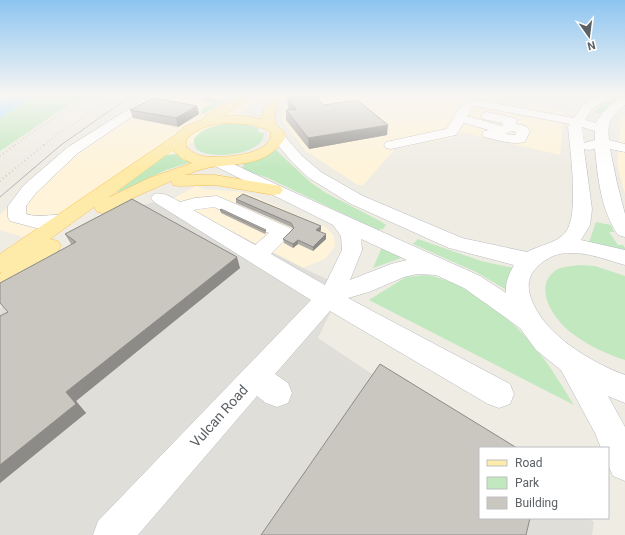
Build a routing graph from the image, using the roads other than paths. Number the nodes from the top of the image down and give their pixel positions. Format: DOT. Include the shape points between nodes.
graph roads {
  1 [pos="119,120"];
  2 [pos="207,120"];
  3 [pos="218,120"];
  4 [pos="251,120"];
  5 [pos="270,120"];
  6 [pos="459,120"];
  7 [pos="471,120"];
  8 [pos="506,120"];
  9 [pos="557,120"];
  10 [pos="580,120"];
  11 [pos="604,120"];
  12 [pos="200,124"];
  13 [pos="577,124"];
  14 [pos="273,131"];
  15 [pos="179,139"];
  16 [pos="602,144"];
  17 [pos="392,145"];
  18 [pos="625,148"];
  19 [pos="625,156"];
  20 [pos="215,162"];
  21 [pos="579,162"];
  22 [pos="274,190"];
  23 [pos="126,194"];
  24 [pos="64,220"];
  25 [pos="339,220"];
  26 [pos="625,231"];
  27 [pos="563,246"];
  28 [pos="28,254"];
  29 [pos="256,256"];
  30 [pos="625,258"];
  31 [pos="530,260"];
  32 [pos="0,265"];
  33 [pos="439,267"];
  34 [pos="0,286"];
  35 [pos="330,296"];
  36 [pos="528,320"];
  37 [pos="570,361"];
  38 [pos="625,389"];
  39 [pos="498,394"];
  40 [pos="625,464"];
  41 [pos="112,535"];
  1 -- 24 [label="street" via="73,150 30,189 17,206 16,217 30,222 43,224"];
  2 -- 12 [label="main road"];
  3 -- 12 [label="main road"];
  4 -- 14 [label="main road" via="258,121"];
  5 -- 14 [label="main road"];
  6 -- 17 [label="street" via="451,132"];
  7 -- 8 [label="street" via="478,123 471,127 474,130 520,139 523,131 508,126 511,121"];
  9 -- 13 [label="street"];
  10 -- 13 [label="street"];
  11 -- 16 [label="street" via="602,123"];
  12 -- 15 [label="main road"];
  13 -- 16 [label="street"];
  13 -- 21 [label="street" via="575,130"];
  14 -- 20 [label="main road" via="272,146 259,155"];
  14 -- 31 [label="street" via="297,159 316,175 357,200 456,243"];
  15 -- 20 [label="main road" via="179,148 185,155"];
  15 -- 24 [label="main road"];
  16 -- 18 [label="street"];
  16 -- 19 [label="street"];
  16 -- 21 [label="street" via="589,146"];
  16 -- 26 [label="street" via="616,215"];
  20 -- 22 [label="street, Vulcan Road"];
  20 -- 23 [label="main road" via="156,180"];
  21 -- 27 [label="street" via="583,209 580,224 573,237"];
  22 -- 23 [label="main road" via="225,180 193,179 164,183"];
  22 -- 25 [label="street, Vulcan Road"];
  23 -- 28 [label="main road"];
  24 -- 28 [label="main road"];
  25 -- 33 [label="street, Vulcan Road"];
  25 -- 35 [label="street, Vulcan Road" via="351,236 352,250"];
  27 -- 30 [label="street" via="594,249"];
  27 -- 31 [label="street"];
  28 -- 32 [label="main road"];
  28 -- 34 [label="main road"];
  29 -- 29 [label="street" via="170,204 217,201 283,232"];
  29 -- 35 [label="street"];
  31 -- 36 [label="street" via="523,268 517,286"];
  33 -- 35 [label="street, Vulcan Road" via="404,268"];
  33 -- 36 [label="street, Vulcan Road" via="479,286"];
  35 -- 39 [label="street"];
  35 -- 41 [label="street, Vulcan Road" via="266,385"];
  36 -- 37 [label="street" via="550,346"];
  37 -- 38 [label="street" via="593,375"];
  37 -- 40 [label="street" via="606,422"];
}
